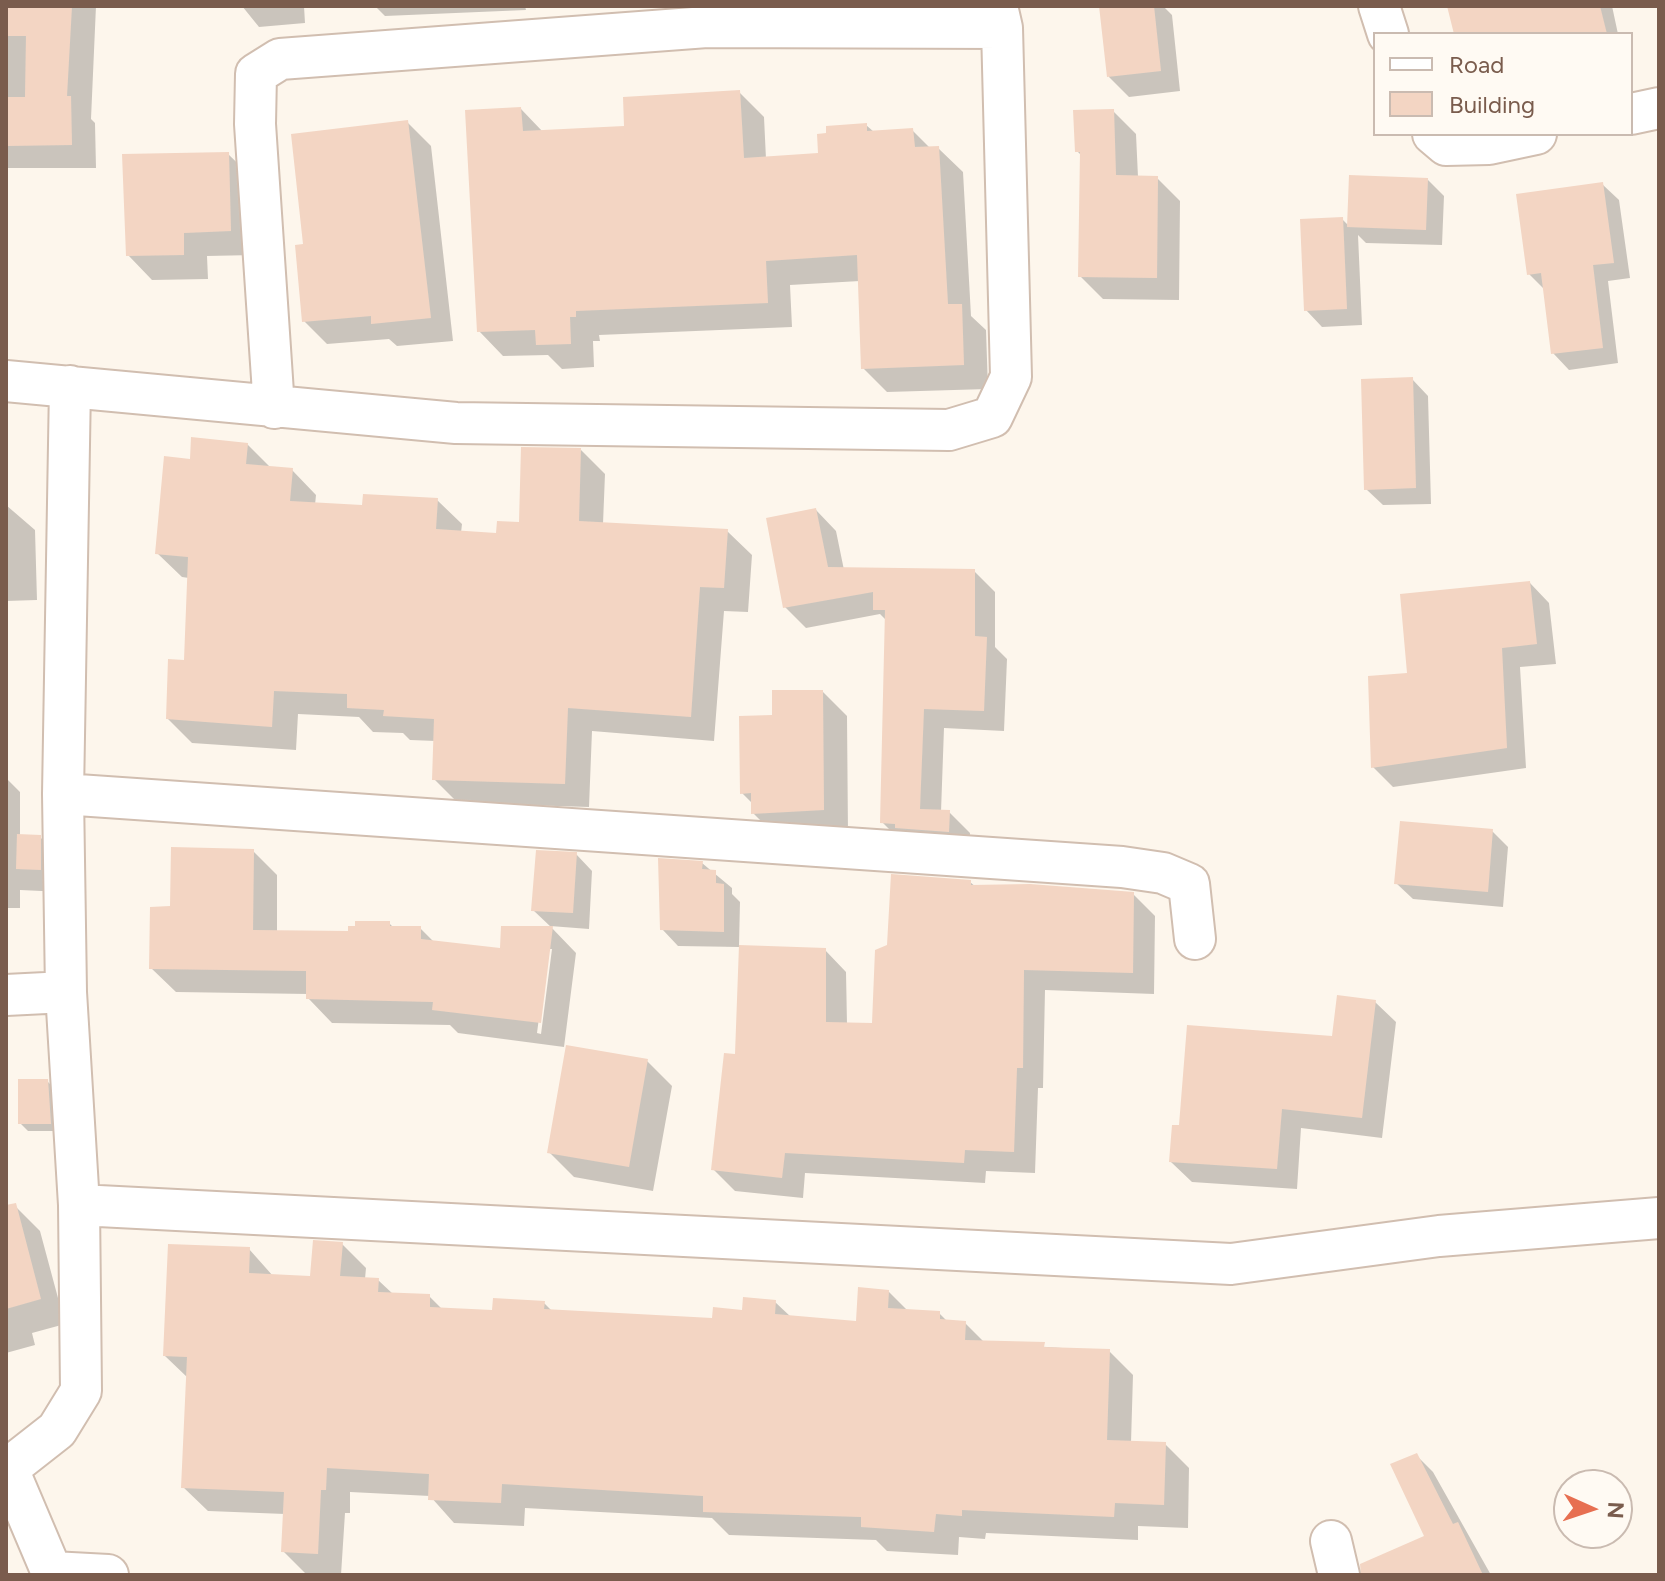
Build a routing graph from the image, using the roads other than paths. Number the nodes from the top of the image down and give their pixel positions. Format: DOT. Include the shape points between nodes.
graph roads {
  1 [pos="1379,6"];
  2 [pos="1000,17"];
  3 [pos="1387,32"];
  4 [pos="1659,108"];
  5 [pos="1633,114"];
  6 [pos="1435,136"];
  7 [pos="1527,136"];
  8 [pos="6,381"];
  9 [pos="70,386"];
  10 [pos="274,408"];
  11 [pos="63,794"];
  12 [pos="1195,939"];
  13 [pos="66,992"];
  14 [pos="6,995"];
  15 [pos="79,1205"];
  16 [pos="1659,1218"];
  17 [pos="7,1469"];
  18 [pos="52,1573"];
  19 [pos="108,1575"];
  1 -- 3 [label="street"];
  2 -- 10 [label="street" via="707,27 280,59 256,74 255,124"];
  2 -- 10 [label="street" via="1011,377 992,417 949,430 456,423"];
  4 -- 5 [label="street"];
  6 -- 7 [label="street" via="1446,145"];
  8 -- 9 [label="street"];
  9 -- 10 [label="street"];
  9 -- 11 [label="street"];
  11 -- 12 [label="street" via="1122,867 1163,873 1189,884"];
  11 -- 13 [label="street"];
  13 -- 14 [label="street"];
  13 -- 15 [label="street"];
  15 -- 16 [label="street" via="1231,1264 1439,1236"];
  15 -- 17 [label="street" via="81,1391 57,1430"];
  17 -- 18 [label="street"];
  18 -- 19 [label="street"];
}
